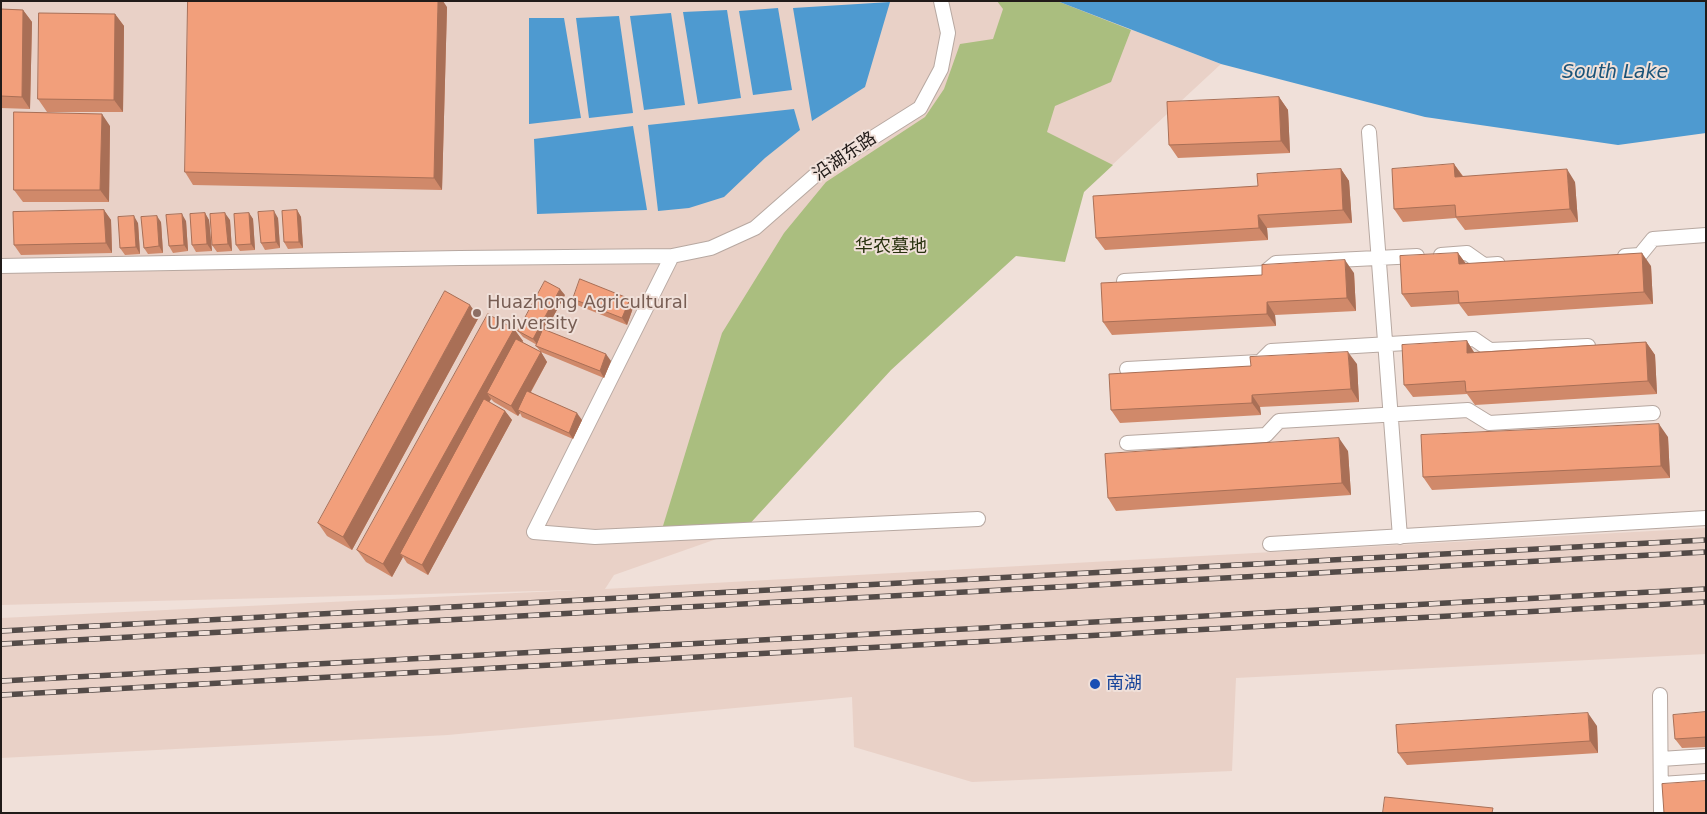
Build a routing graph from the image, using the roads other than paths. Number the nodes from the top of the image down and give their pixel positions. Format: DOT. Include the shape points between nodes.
graph roads {
  1 [pos="941,1"];
  2 [pos="1369,132"];
  3 [pos="1706,235"];
  4 [pos="672,256"];
  5 [pos="1611,257"];
  6 [pos="1378,258"];
  7 [pos="1513,263"];
  8 [pos="1,266"];
  9 [pos="1124,281"];
  10 [pos="1385,344"];
  11 [pos="1600,345"];
  12 [pos="1127,369"];
  13 [pos="1653,413"];
  14 [pos="1391,415"];
  15 [pos="1127,442"];
  16 [pos="1706,518"];
  17 [pos="978,519"];
  18 [pos="1400,537"];
  19 [pos="1270,544"];
  20 [pos="1660,695"];
  21 [pos="1706,756"];
  22 [pos="1661,759"];
  23 [pos="1706,781"];
  24 [pos="1661,784"];
  25 [pos="1661,813"];
  1 -- 4 [label="street, 沿湖东路" via="948,33 941,69 920,108 820,171 755,228 711,248"];
  2 -- 6 [label="street"];
  3 -- 5 [label="street" via="1653,239 1640,255"];
  4 -- 8 [label="street, 沿湖东路"];
  4 -- 17 [label="street" via="534,532 595,537"];
  6 -- 7 [label="street" via="1467,254 1484,265"];
  6 -- 9 [label="street" via="1276,263 1264,273"];
  6 -- 10 [label="street"];
  10 -- 11 [label="street" via="1474,339 1490,350"];
  10 -- 12 [label="street" via="1271,351 1260,362"];
  10 -- 14 [label="street"];
  13 -- 14 [label="street" via="1489,423 1468,410"];
  14 -- 15 [label="street" via="1279,421 1266,435"];
  14 -- 18 [label="street"];
  16 -- 18 [label="street"];
  18 -- 19 [label="street"];
  20 -- 22 [label="street"];
  21 -- 22 [label="street"];
  22 -- 24 [label="street"];
  23 -- 24 [label="street"];
  24 -- 25 [label="street"];
}
